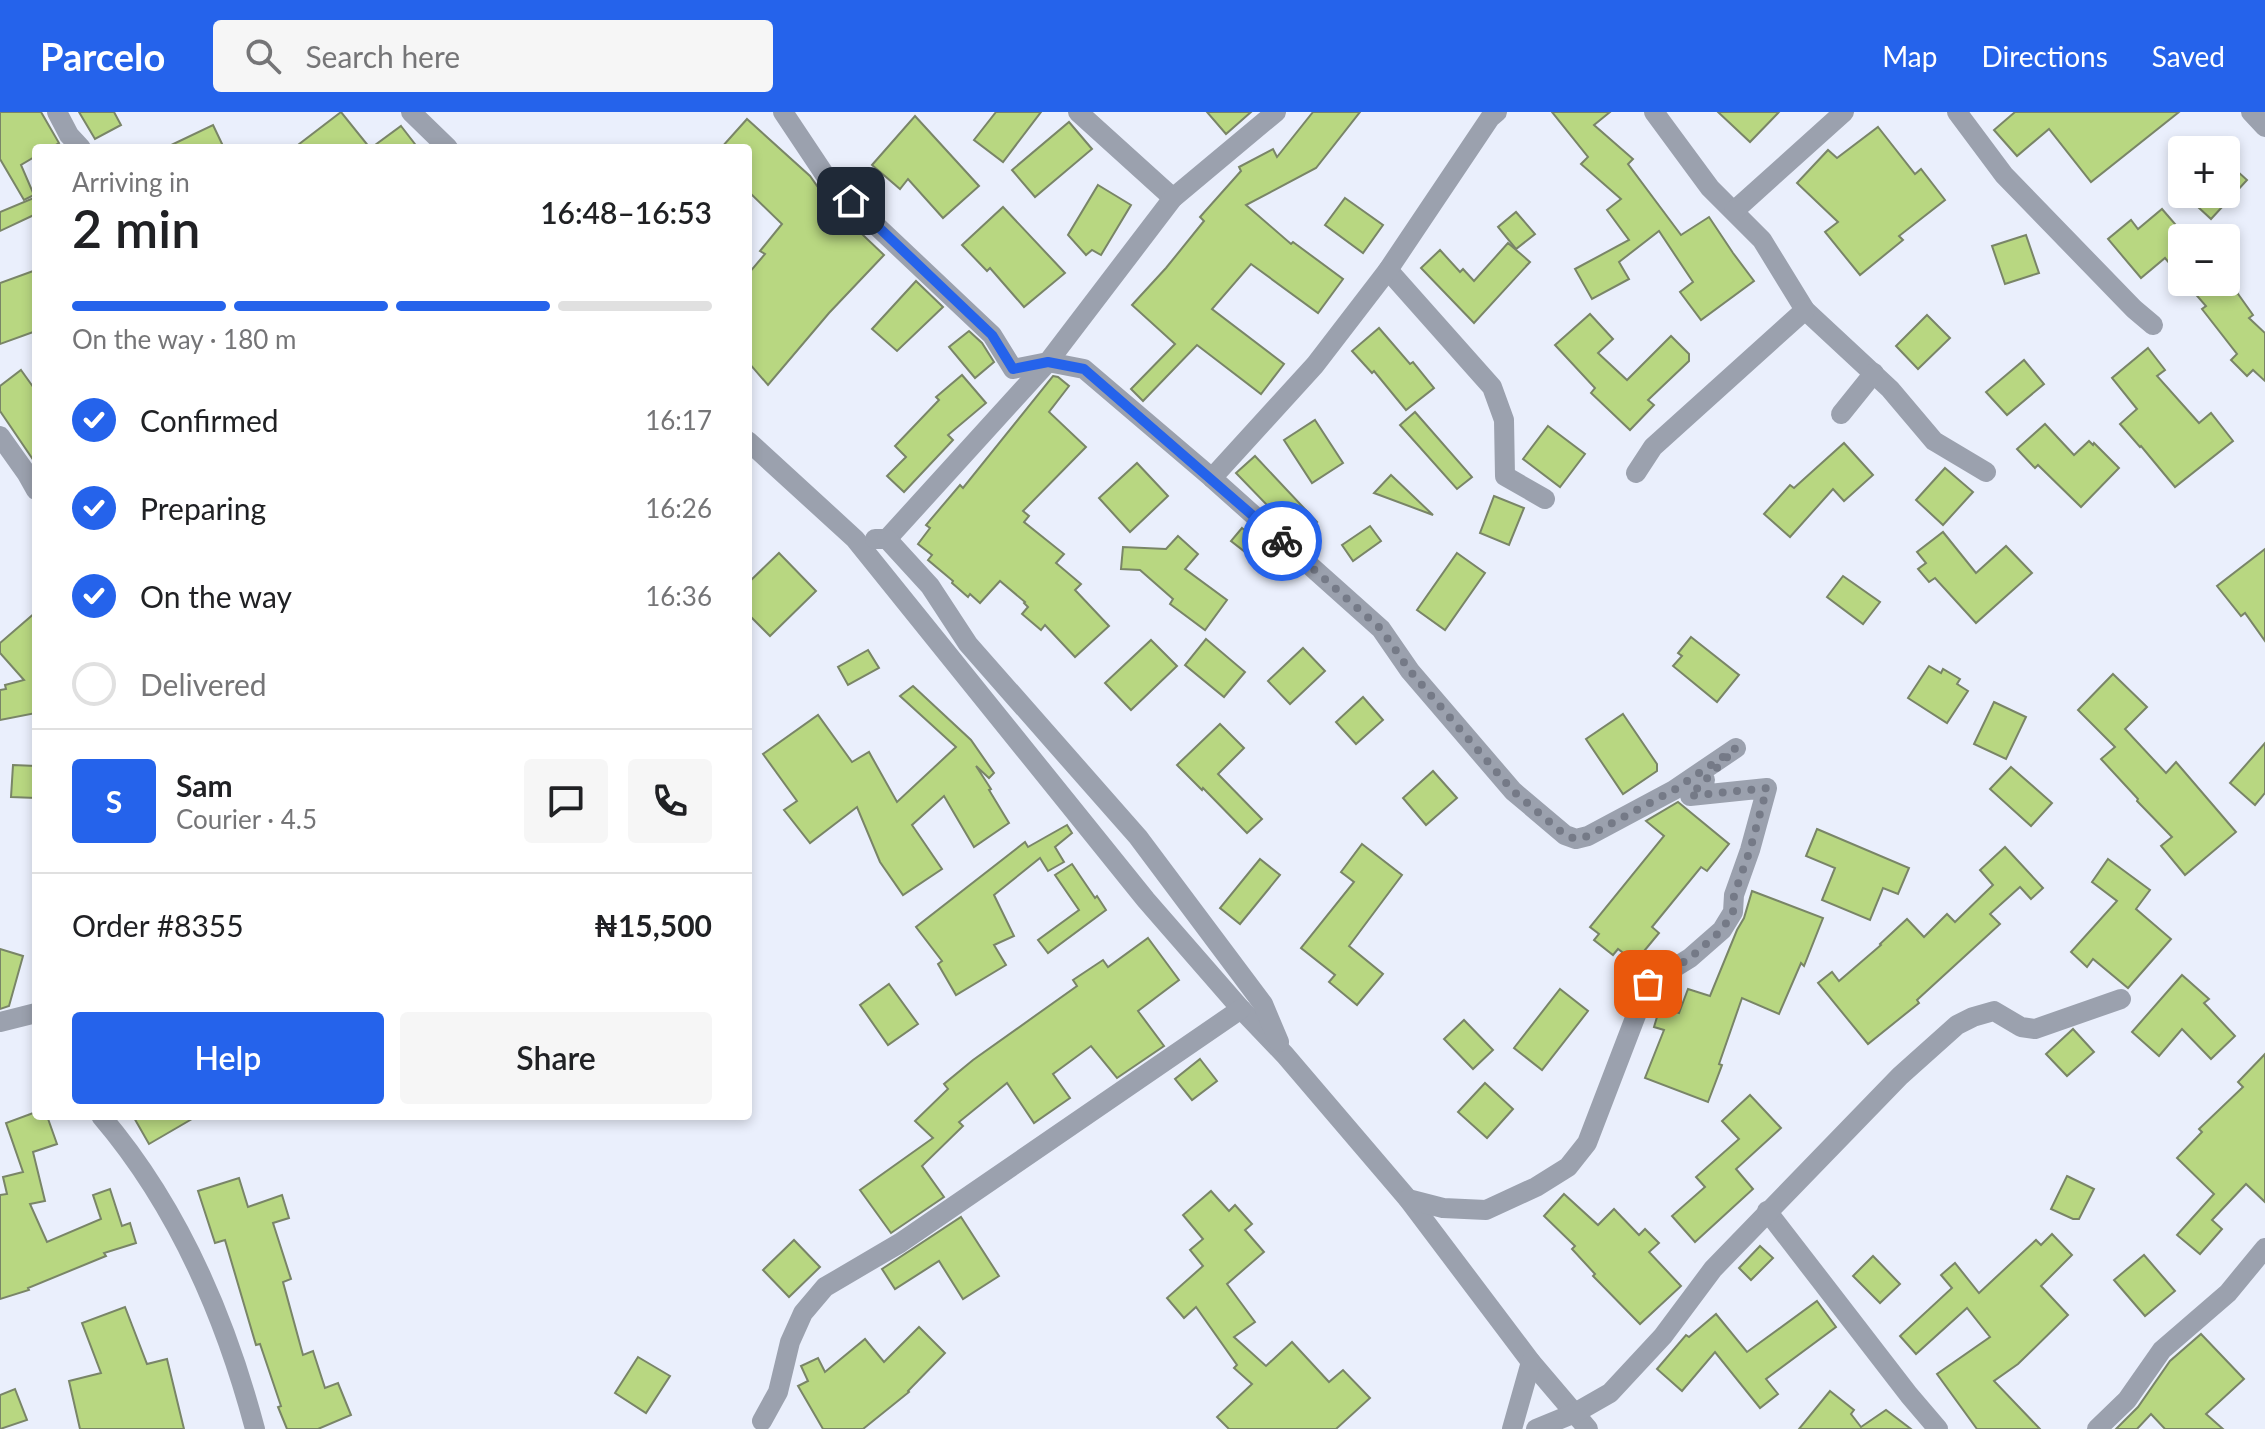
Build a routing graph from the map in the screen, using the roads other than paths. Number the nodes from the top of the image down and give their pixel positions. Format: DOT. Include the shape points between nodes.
graph roads {
  1 [pos="57,112"];
  2 [pos="411,112"];
  3 [pos="783,112"];
  4 [pos="1078,112"];
  5 [pos="1276,112"];
  6 [pos="1497,112"];
  7 [pos="1654,112"];
  8 [pos="1844,112"];
  9 [pos="2251,112"];
  10 [pos="1968,116"];
  11 [pos="2265,127"];
  12 [pos="77,144"];
  13 [pos="444,144"];
  14 [pos="1173,198"];
  15 [pos="1734,211"];
  16 [pos="1388,270"];
  17 [pos="1805,310"];
  18 [pos="2153,325"];
  19 [pos="1048,362"];
  20 [pos="1874,373"];
  21 [pos="1841,414"];
  22 [pos="0,436"];
  23 [pos="752,445"];
  24 [pos="1986,472"];
  25 [pos="1636,473"];
  26 [pos="1212,478"];
  27 [pos="32,483"];
  28 [pos="1545,499"];
  29 [pos="855,539"];
  30 [pos="887,539"];
  31 [pos="2121,999"];
  32 [pos="1241,1009"];
  33 [pos="32,1014"];
  34 [pos="0,1022"];
  35 [pos="1285,1055"];
  36 [pos="104,1120"];
  37 [pos="1408,1199"];
  38 [pos="1767,1211"];
  39 [pos="2265,1248"];
  40 [pos="1531,1362"];
  41 [pos="762,1421"];
  42 [pos="1581,1421"];
  43 [pos="255,1429"];
  44 [pos="1512,1429"];
  45 [pos="1536,1429"];
  46 [pos="1938,1429"];
  47 [pos="2097,1429"];
  1 -- 12 [label="street"];
  2 -- 13 [label="street"];
  3 -- 19 [label="street" via="829,181 992,335 1013,369"];
  4 -- 14 [label="street"];
  5 -- 14 [label="street"];
  6 -- 16 [label="street"];
  7 -- 15 [label="street" via="1710,188"];
  8 -- 15 [label="street"];
  9 -- 11 [label="street"];
  10 -- 18 [label="street" via="2004,175"];
  14 -- 19 [label="street"];
  15 -- 17 [label="street" via="1762,240"];
  16 -- 26 [label="street" via="1315,365"];
  16 -- 28 [label="street" via="1492,387 1504,420 1505,476"];
  17 -- 20 [label="street"];
  17 -- 25 [label="street" via="1653,447"];
  19 -- 26 [label="street" via="1084,369"];
  19 -- 30 [label="street"];
  20 -- 21 [label="street"];
  20 -- 24 [label="street" via="1934,441"];
  22 -- 27 [label="street"];
  23 -- 29 [label="street"];
  26 -- 37 [label="street" via="1381,629 1410,671 1513,791 1565,835 1588,836 1674,790 1736,748 1690,796 1767,788 1733,912 1722,930 1690,958 1648,984 1587,1143 1568,1167 1486,1210 1443,1208"];
  29 -- 30 [label="street"];
  29 -- 32 [label="street" via="1146,900"];
  30 -- 35 [label="street" via="930,586 968,644 1138,837 1263,1004"];
  31 -- 38 [label="street" via="2035,1029 1994,1011 1957,1025"];
  32 -- 35 [label="street"];
  32 -- 41 [label="street" via="913,1234 825,1287 803,1313 778,1392"];
  33 -- 34 [label="street"];
  35 -- 37 [label="street"];
  36 -- 43 [label="street" via="124,1143 201,1271"];
  37 -- 40 [label="street"];
  38 -- 42 [label="street" via="1713,1269 1663,1336"];
  38 -- 46 [label="street"];
  39 -- 47 [label="street" via="2228,1293 2162,1350 2127,1400"];
  40 -- 42 [label="street"];
  40 -- 44 [label="street"];
  42 -- 45 [label="street"];
}
